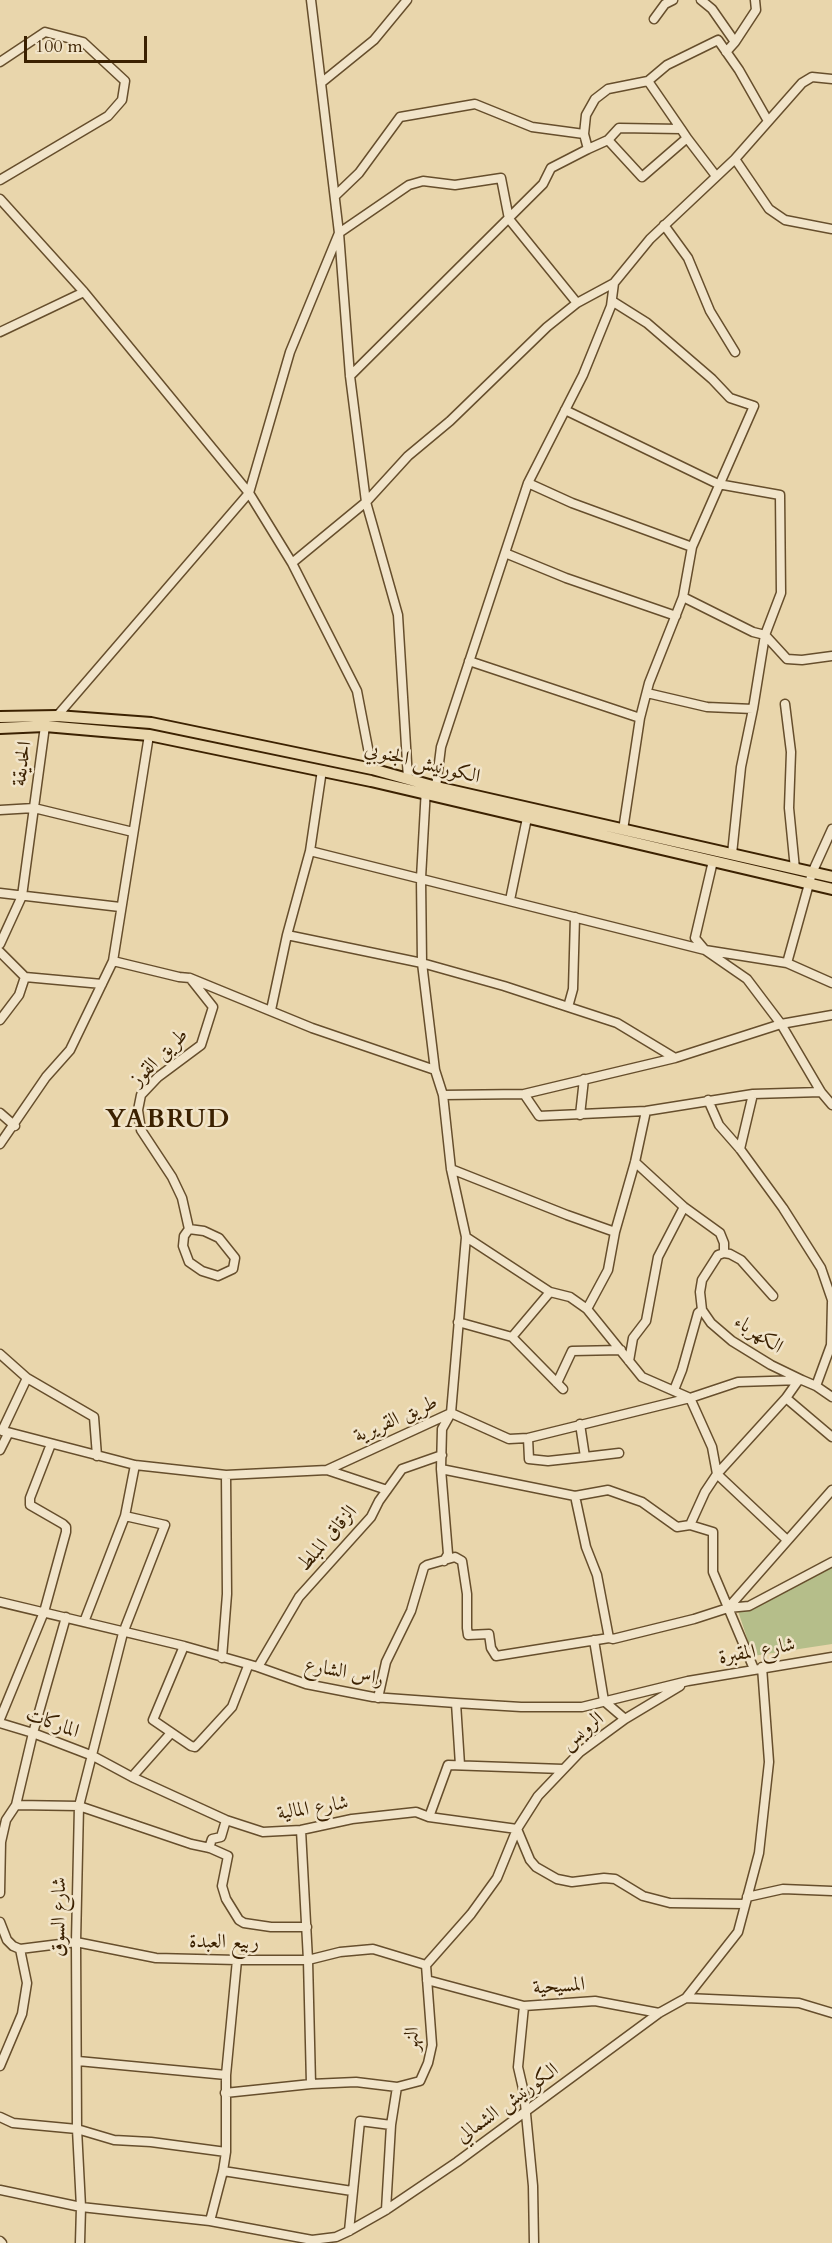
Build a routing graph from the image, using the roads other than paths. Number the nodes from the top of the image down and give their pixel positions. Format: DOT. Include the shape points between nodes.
graph roads {
  1 [pos="311,0"];
  2 [pos="408,0"];
  3 [pos="673,0"];
  4 [pos="702,0"];
  5 [pos="755,0"];
  6 [pos="654,19"];
  7 [pos="735,42"];
  8 [pos="726,52"];
  9 [pos="0,62"];
  10 [pos="832,79"];
  11 [pos="648,81"];
  12 [pos="321,83"];
  13 [pos="768,121"];
  14 [pos="681,129"];
  15 [pos="584,134"];
  16 [pos="687,138"];
  17 [pos="608,140"];
  18 [pos="588,149"];
  19 [pos="735,159"];
  20 [pos="716,176"];
  21 [pos="0,180"];
  22 [pos="335,196"];
  23 [pos="0,199"];
  24 [pos="508,219"];
  25 [pos="664,225"];
  26 [pos="832,229"];
  27 [pos="339,233"];
  28 [pos="614,283"];
  29 [pos="84,292"];
  30 [pos="612,301"];
  31 [pos="577,303"];
  32 [pos="0,332"];
  33 [pos="735,352"];
  34 [pos="350,376"];
  35 [pos="565,410"];
  36 [pos="528,483"];
  37 [pos="718,484"];
  38 [pos="249,493"];
  39 [pos="366,502"];
  40 [pos="692,547"];
  41 [pos="505,554"];
  42 [pos="292,563"];
  43 [pos="683,597"];
  44 [pos="676,616"];
  45 [pos="765,635"];
  46 [pos="832,656"];
  47 [pos="469,661"];
  48 [pos="647,693"];
  49 [pos="785,704"];
  50 [pos="753,709"];
  51 [pos="57,716"];
  52 [pos="0,717"];
  53 [pos="640,718"];
  54 [pos="45,726"];
  55 [pos="0,728"];
  56 [pos="149,735"];
  57 [pos="372,769"];
  58 [pos="322,770"];
  59 [pos="408,779"];
  60 [pos="429,789"];
  61 [pos="34,808"];
  62 [pos="0,810"];
  63 [pos="527,818"];
  64 [pos="832,829"];
  65 [pos="623,830"];
  66 [pos="133,832"];
  67 [pos="310,851"];
  68 [pos="732,854"];
  69 [pos="713,861"];
  70 [pos="795,869"];
  71 [pos="812,873"];
  72 [pos="832,877"];
  73 [pos="421,878"];
  74 [pos="810,884"];
  75 [pos="832,889"];
  76 [pos="0,893"];
  77 [pos="22,896"];
  78 [pos="510,900"];
  79 [pos="120,907"];
  80 [pos="575,917"];
  81 [pos="287,935"];
  82 [pos="0,944"];
  83 [pos="705,950"];
  84 [pos="0,952"];
  85 [pos="113,961"];
  86 [pos="422,963"];
  87 [pos="787,963"];
  88 [pos="25,976"];
  89 [pos="190,978"];
  90 [pos="832,983"];
  91 [pos="102,984"];
  92 [pos="568,1007"];
  93 [pos="271,1010"];
  94 [pos="832,1015"];
  95 [pos="0,1020"];
  96 [pos="781,1024"];
  97 [pos="675,1058"];
  98 [pos="435,1070"];
  99 [pos="584,1079"];
  100 [pos="821,1092"];
  101 [pos="524,1094"];
  102 [pos="753,1094"];
  103 [pos="444,1095"];
  104 [pos="708,1100"];
  105 [pos="832,1105"];
  106 [pos="645,1111"];
  107 [pos="0,1113"];
  108 [pos="580,1115"];
  109 [pos="15,1126"];
  110 [pos="0,1144"];
  111 [pos="740,1149"];
  112 [pos="635,1162"];
  113 [pos="451,1169"];
  114 [pos="684,1207"];
  115 [pos="189,1229"];
  116 [pos="615,1232"];
  117 [pos="466,1237"];
  118 [pos="724,1253"];
  119 [pos="832,1267"];
  120 [pos="821,1268"];
  121 [pos="550,1292"];
  122 [pos="773,1296"];
  123 [pos="832,1301"];
  124 [pos="587,1309"];
  125 [pos="702,1310"];
  126 [pos="458,1322"];
  127 [pos="512,1337"];
  128 [pos="621,1350"];
  129 [pos="0,1354"];
  130 [pos="629,1361"];
  131 [pos="27,1378"];
  132 [pos="800,1381"];
  133 [pos="816,1386"];
  134 [pos="674,1390"];
  135 [pos="832,1397"];
  136 [pos="690,1398"];
  137 [pos="786,1398"];
  138 [pos="451,1413"];
  139 [pos="580,1424"];
  140 [pos="3,1432"];
  141 [pos="832,1437"];
  142 [pos="528,1438"];
  143 [pos="51,1444"];
  144 [pos="0,1450"];
  145 [pos="619,1453"];
  146 [pos="442,1455"];
  147 [pos="97,1456"];
  148 [pos="585,1457"];
  149 [pos="135,1466"];
  150 [pos="441,1469"];
  151 [pos="327,1470"];
  152 [pos="717,1474"];
  153 [pos="226,1475"];
  154 [pos="387,1490"];
  155 [pos="832,1490"];
  156 [pos="575,1496"];
  157 [pos="125,1516"];
  158 [pos="690,1525"];
  159 [pos="787,1540"];
  160 [pos="444,1561"];
  161 [pos="832,1562"];
  162 [pos="0,1602"];
  163 [pos="728,1608"];
  164 [pos="44,1612"];
  165 [pos="66,1617"];
  166 [pos="84,1622"];
  167 [pos="123,1633"];
  168 [pos="609,1638"];
  169 [pos="594,1640"];
  170 [pos="184,1646"];
  171 [pos="832,1657"];
  172 [pos="222,1658"];
  173 [pos="248,1666"];
  174 [pos="258,1667"];
  175 [pos="758,1668"];
  176 [pos="688,1681"];
  177 [pos="378,1698"];
  178 [pos="604,1701"];
  179 [pos="456,1703"];
  180 [pos="625,1719"];
  181 [pos="0,1721"];
  182 [pos="33,1733"];
  183 [pos="171,1733"];
  184 [pos="93,1756"];
  185 [pos="460,1765"];
  186 [pos="563,1769"];
  187 [pos="132,1777"];
  188 [pos="16,1805"];
  189 [pos="79,1806"];
  190 [pos="429,1817"];
  191 [pos="226,1820"];
  192 [pos="517,1829"];
  193 [pos="302,1830"];
  194 [pos="209,1848"];
  195 [pos="832,1891"];
  196 [pos="0,1893"];
  197 [pos="746,1901"];
  198 [pos="0,1922"];
  199 [pos="307,1927"];
  200 [pos="76,1942"];
  201 [pos="20,1949"];
  202 [pos="237,1960"];
  203 [pos="308,1960"];
  204 [pos="426,1965"];
  205 [pos="427,1980"];
  206 [pos="686,1998"];
  207 [pos="524,2006"];
  208 [pos="659,2013"];
  209 [pos="832,2013"];
  210 [pos="78,2061"];
  211 [pos="0,2066"];
  212 [pos="226,2075"];
  213 [pos="310,2084"];
  214 [pos="397,2087"];
  215 [pos="225,2093"];
  216 [pos="524,2113"];
  217 [pos="0,2117"];
  218 [pos="391,2126"];
  219 [pos="77,2130"];
  220 [pos="226,2152"];
  221 [pos="223,2171"];
  222 [pos="0,2190"];
  223 [pos="352,2191"];
  224 [pos="81,2207"];
  225 [pos="386,2210"];
  226 [pos="210,2221"];
  227 [pos="350,2231"];
  228 [pos="80,2243"];
  229 [pos="534,2243"];
  1 -- 12 [label="street"];
  2 -- 12 [label="street" via="374,40"];
  3 -- 6 [label="street"];
  4 -- 7 [label="street"];
  5 -- 7 [label="street" via="756,10"];
  7 -- 8 [label="street"];
  8 -- 11 [label="street" via="718,40 667,65"];
  8 -- 13 [label="street"];
  9 -- 21 [label="street" via="45,32 83,42 125,81 122,100 108,116"];
  10 -- 13 [label="street" via="812,76"];
  11 -- 14 [label="street"];
  11 -- 15 [label="street" via="608,89 595,99 586,115"];
  12 -- 22 [label="street"];
  13 -- 19 [label="street"];
  14 -- 16 [label="street"];
  14 -- 17 [label="street" via="619,128"];
  15 -- 18 [label="street"];
  15 -- 22 [label="street" via="532,128 475,104 400,117 359,173"];
  16 -- 17 [label="street" via="642,177"];
  16 -- 20 [label="street"];
  17 -- 18 [label="street"];
  18 -- 24 [label="street" via="551,168 543,184"];
  19 -- 20 [label="street"];
  19 -- 26 [label="street" via="769,209 785,220"];
  20 -- 25 [label="street"];
  22 -- 27 [label="street"];
  23 -- 29 [label="street"];
  24 -- 27 [label="street" via="501,178 454,185 423,181 410,185"];
  24 -- 31 [label="street"];
  24 -- 34 [label="street"];
  25 -- 28 [label="street"];
  25 -- 33 [label="street" via="688,258 710,311"];
  27 -- 34 [label="street"];
  27 -- 38 [label="street" via="290,352"];
  28 -- 30 [label="street"];
  28 -- 31 [label="street"];
  29 -- 32 [label="street"];
  29 -- 38 [label="street"];
  30 -- 35 [label="street"];
  30 -- 37 [label="street" via="647,323 729,398 754,406"];
  31 -- 39 [label="street" via="408,456"];
  34 -- 39 [label="street"];
  35 -- 36 [label="street"];
  35 -- 37 [label="street"];
  36 -- 40 [label="street"];
  36 -- 41 [label="street"];
  37 -- 40 [label="street"];
  37 -- 45 [label="street" via="780,495 781,592"];
  38 -- 42 [label="street"];
  38 -- 51 [label="street"];
  39 -- 42 [label="street"];
  39 -- 59 [label="street" via="398,615"];
  40 -- 43 [label="street"];
  41 -- 44 [label="street"];
  41 -- 47 [label="street"];
  42 -- 57 [label="street" via="357,691"];
  43 -- 44 [label="street"];
  43 -- 45 [label="street"];
  44 -- 48 [label="street"];
  45 -- 46 [label="street" via="787,659"];
  45 -- 50 [label="street"];
  47 -- 53 [label="street"];
  47 -- 60 [label="street"];
  48 -- 50 [label="street" via="707,707"];
  48 -- 53 [label="street"];
  49 -- 70 [label="street" via="791,752 789,808"];
  50 -- 68 [label="street" via="741,767"];
  51 -- 52 [label="main road, الكورنيش الجنوبي"];
  51 -- 57 [label="main road, الكورنيش الجنوبي" via="151,723"];
  53 -- 65 [label="street"];
  54 -- 55 [label="main road, الكورنيش الجنوبي"];
  54 -- 56 [label="main road, الكورنيش الجنوبي"];
  54 -- 61 [label="street, الحديقة"];
  56 -- 58 [label="main road, الكورنيش الجنوبي"];
  56 -- 66 [label="street"];
  57 -- 59 [label="main road, الكورنيش الجنوبي"];
  58 -- 60 [label="main road, الكورنيش الجنوبي"];
  58 -- 67 [label="street"];
  59 -- 60 [label="main road, الكورنيش الجنوبي"];
  60 -- 63 [label="main road, الكورنيش الجنوبي"];
  60 -- 65 [label="main road, الكورنيش الجنوبي"];
  60 -- 73 [label="street"];
  61 -- 62 [label="street"];
  61 -- 66 [label="street"];
  61 -- 77 [label="street, الحديقة"];
  63 -- 69 [label="main road, الكورنيش الجنوبي"];
  63 -- 78 [label="street"];
  64 -- 71 [label="street"];
  65 -- 68 [label="main road, الكورنيش الجنوبي"];
  66 -- 79 [label="street"];
  67 -- 73 [label="street"];
  67 -- 81 [label="street"];
  68 -- 70 [label="main road, الكورنيش الجنوبي"];
  69 -- 74 [label="main road, الكورنيش الجنوبي"];
  69 -- 83 [label="street" via="695,938"];
  70 -- 71 [label="main road, الكورنيش الجنوبي"];
  71 -- 72 [label="main road, الكورنيش الجنوبي"];
  71 -- 74 [label="street"];
  73 -- 78 [label="street"];
  73 -- 86 [label="street"];
  74 -- 75 [label="main road, الكورنيش الجنوبي"];
  74 -- 87 [label="street"];
  76 -- 77 [label="street"];
  77 -- 79 [label="street"];
  77 -- 82 [label="street, الحديقة"];
  78 -- 80 [label="street"];
  79 -- 85 [label="street"];
  80 -- 83 [label="street"];
  80 -- 92 [label="street" via="573,989"];
  81 -- 86 [label="street"];
  81 -- 93 [label="street"];
  83 -- 87 [label="street"];
  83 -- 96 [label="street" via="747,979"];
  84 -- 88 [label="street"];
  85 -- 89 [label="street"];
  85 -- 91 [label="street"];
  86 -- 92 [label="street"];
  86 -- 98 [label="street"];
  87 -- 90 [label="street"];
  88 -- 91 [label="street"];
  88 -- 95 [label="street" via="19,995"];
  89 -- 93 [label="street"];
  89 -- 115 [label="street, طريق القوز" via="213,1007 201,1045 158,1077 141,1095 138,1110 141,1130 182,1198"];
  91 -- 109 [label="street" via="70,1050 46,1077"];
  92 -- 97 [label="street" via="617,1023"];
  93 -- 98 [label="street"];
  94 -- 96 [label="street"];
  96 -- 97 [label="street"];
  96 -- 100 [label="street"];
  97 -- 99 [label="street"];
  98 -- 103 [label="street"];
  99 -- 101 [label="street"];
  99 -- 108 [label="street"];
  100 -- 102 [label="street"];
  100 -- 105 [label="street"];
  101 -- 103 [label="street"];
  101 -- 108 [label="street" via="539,1116"];
  102 -- 104 [label="street"];
  102 -- 111 [label="street"];
  103 -- 113 [label="street"];
  104 -- 106 [label="street"];
  104 -- 111 [label="street" via="720,1125"];
  106 -- 108 [label="street"];
  106 -- 112 [label="street"];
  107 -- 109 [label="street"];
  109 -- 110 [label="street"];
  111 -- 120 [label="street"];
  112 -- 114 [label="street"];
  112 -- 116 [label="street"];
  113 -- 116 [label="street"];
  113 -- 117 [label="street"];
  114 -- 118 [label="street" via="720,1233"];
  114 -- 130 [label="street" via="658,1257 646,1321 633,1338"];
  115 -- 115 [label="street, طريق القوز" via="183,1246 189,1262 218,1276 233,1269 235,1258 219,1238"];
  116 -- 124 [label="street" via="608,1270"];
  117 -- 121 [label="street"];
  117 -- 126 [label="street"];
  118 -- 122 [label="street" via="741,1260"];
  118 -- 125 [label="street" via="718,1255 702,1280"];
  119 -- 120 [label="street"];
  120 -- 123 [label="street"];
  121 -- 124 [label="street" via="570,1297"];
  121 -- 127 [label="street"];
  123 -- 133 [label="street" via="831,1345"];
  124 -- 128 [label="street"];
  125 -- 132 [label="street, الكهرباء" via="732,1341"];
  125 -- 134 [label="street"];
  126 -- 127 [label="street"];
  126 -- 138 [label="street"];
  127 -- 128 [label="street" via="560,1386 572,1351"];
  128 -- 130 [label="street"];
  129 -- 131 [label="street"];
  130 -- 134 [label="street" via="642,1377"];
  131 -- 140 [label="street"];
  131 -- 147 [label="street" via="94,1417"];
  132 -- 133 [label="street, طريق القريرية"];
  132 -- 136 [label="street, طريق القريرية" via="738,1382"];
  132 -- 137 [label="street"];
  133 -- 135 [label="street, طريق القريرية"];
  134 -- 136 [label="street"];
  136 -- 139 [label="street, طريق القريرية"];
  136 -- 152 [label="street" via="712,1447"];
  137 -- 141 [label="street"];
  137 -- 152 [label="street"];
  138 -- 142 [label="street, طريق القريرية" via="508,1439"];
  138 -- 146 [label="street" via="442,1430"];
  138 -- 151 [label="street, طريق القريرية"];
  139 -- 142 [label="street, طريق القريرية"];
  139 -- 148 [label="street"];
  140 -- 143 [label="street, طريق القريرية"];
  140 -- 144 [label="street"];
  142 -- 148 [label="street" via="530,1459"];
  143 -- 147 [label="street, طريق القريرية"];
  143 -- 164 [label="street" via="30,1498 30,1505 66,1527"];
  145 -- 148 [label="street"];
  146 -- 150 [label="street"];
  146 -- 154 [label="street, الزقاق المبلط" via="402,1469"];
  147 -- 149 [label="street, طريق القريرية"];
  149 -- 153 [label="street, طريق القريرية"];
  149 -- 157 [label="street"];
  150 -- 156 [label="street"];
  150 -- 160 [label="street" via="448,1554"];
  151 -- 153 [label="street, طريق القريرية"];
  151 -- 154 [label="street"];
  152 -- 158 [label="street"];
  152 -- 159 [label="street"];
  153 -- 172 [label="street" via="227,1594"];
  154 -- 174 [label="street, الزقاق المبلط" via="371,1517 300,1597"];
  155 -- 159 [label="street"];
  156 -- 158 [label="street" via="608,1490 642,1502 677,1527"];
  156 -- 168 [label="street"];
  157 -- 166 [label="street"];
  157 -- 167 [label="street, شارع السوق" via="165,1525"];
  158 -- 163 [label="street, الكورنيش الشمالي" via="714,1532 713,1572"];
  159 -- 163 [label="street"];
  160 -- 169 [label="street" via="454,1557 462,1561 468,1635 489,1634 496,1656"];
  160 -- 177 [label="street" via="424,1567 411,1611 386,1662"];
  161 -- 163 [label="street" via="749,1606"];
  162 -- 164 [label="street, راس الشارع"];
  163 -- 168 [label="street"];
  163 -- 175 [label="street, الكورنيش الشمالي"];
  164 -- 165 [label="street, راس الشارع"];
  164 -- 181 [label="street"];
  165 -- 166 [label="street, راس الشارع"];
  165 -- 182 [label="street"];
  166 -- 167 [label="street, راس الشارع"];
  167 -- 170 [label="street, راس الشارع"];
  167 -- 184 [label="street, شارع السوق"];
  168 -- 169 [label="street"];
  169 -- 178 [label="street"];
  170 -- 172 [label="street, راس الشارع"];
  170 -- 183 [label="street" via="153,1720"];
  171 -- 175 [label="street, شارع المقبرة"];
  172 -- 173 [label="street, راس الشارع"];
  173 -- 174 [label="street, راس الشارع"];
  173 -- 183 [label="street" via="232,1707 200,1743 191,1746"];
  174 -- 177 [label="street, راس الشارع" via="306,1684"];
  175 -- 176 [label="street, شارع المقبرة"];
  175 -- 197 [label="street, الكورنيش الشمالي" via="769,1762 759,1853"];
  176 -- 178 [label="street, راس الشارع"];
  176 -- 180 [label="street, الرويس"];
  177 -- 179 [label="street, راس الشارع"];
  178 -- 179 [label="street, راس الشارع" via="582,1707"];
  178 -- 180 [label="street"];
  179 -- 185 [label="street"];
  180 -- 186 [label="street, الرويس"];
  181 -- 182 [label="street, الماركات"];
  182 -- 184 [label="street, الماركات"];
  182 -- 188 [label="street"];
  183 -- 187 [label="street"];
  184 -- 187 [label="street, شارع المالية"];
  184 -- 189 [label="street, شارع السوق"];
  185 -- 186 [label="street"];
  185 -- 190 [label="street" via="448,1765"];
  186 -- 192 [label="street, الرويس" via="538,1796"];
  187 -- 191 [label="street, شارع المالية"];
  188 -- 189 [label="street"];
  188 -- 196 [label="street" via="6,1820 1,1842"];
  189 -- 194 [label="street"];
  189 -- 200 [label="street, شارع السوق"];
  190 -- 192 [label="street, شارع المالية"];
  190 -- 193 [label="street, شارع المالية" via="416,1812 352,1819"];
  191 -- 193 [label="street, شارع المالية" via="263,1833"];
  191 -- 194 [label="street" via="221,1837 212,1839"];
  192 -- 197 [label="street" via="530,1860 557,1879 615,1879 643,1896 670,1903"];
  192 -- 204 [label="street" via="497,1878"];
  193 -- 199 [label="street"];
  194 -- 199 [label="street" via="228,1856 222,1887 239,1920 271,1927"];
  195 -- 197 [label="street" via="783,1889"];
  197 -- 206 [label="street, الكورنيش الشمالي" via="738,1932"];
  198 -- 201 [label="street" via="7,1940"];
  199 -- 203 [label="street"];
  200 -- 201 [label="street, ربيع العبدة"];
  200 -- 202 [label="street, ربيع العبدة" via="156,1958"];
  200 -- 210 [label="street, شارع السوق"];
  201 -- 211 [label="street" via="27,1983 22,2014"];
  202 -- 203 [label="street, ربيع العبدة"];
  202 -- 212 [label="street"];
  203 -- 204 [label="street, ربيع العبدة" via="373,1949"];
  203 -- 213 [label="street"];
  204 -- 205 [label="street, النهر"];
  205 -- 207 [label="street, المسيحية"];
  205 -- 214 [label="street, النهر" via="432,2045 429,2063 420,2081"];
  206 -- 208 [label="street, الكورنيش الشمالي"];
  206 -- 209 [label="street" via="799,2003"];
  207 -- 208 [label="street, المسيحية" via="595,2001"];
  207 -- 216 [label="street" via="518,2067"];
  208 -- 216 [label="street, الكورنيش الشمالي"];
  210 -- 212 [label="street"];
  210 -- 219 [label="street, شارع السوق"];
  212 -- 215 [label="street"];
  213 -- 214 [label="street" via="356,2082"];
  213 -- 215 [label="street"];
  214 -- 218 [label="street"];
  215 -- 220 [label="street"];
  216 -- 225 [label="street, الكورنيش الشمالي"];
  216 -- 229 [label="street" via="533,2186"];
  217 -- 219 [label="street" via="13,2123"];
  218 -- 223 [label="street" via="360,2121"];
  218 -- 225 [label="street"];
  219 -- 220 [label="street" via="114,2140"];
  219 -- 224 [label="street, شارع السوق"];
  220 -- 221 [label="street"];
  221 -- 223 [label="street"];
  221 -- 226 [label="street"];
  222 -- 224 [label="street, الكورنيش الشمالي"];
  223 -- 227 [label="street"];
  224 -- 226 [label="street, الكورنيش الشمالي"];
  224 -- 228 [label="street, شارع السوق"];
  225 -- 227 [label="street, الكورنيش الشمالي"];
  226 -- 227 [label="street, الكورنيش الشمالي" via="312,2240"];
}
